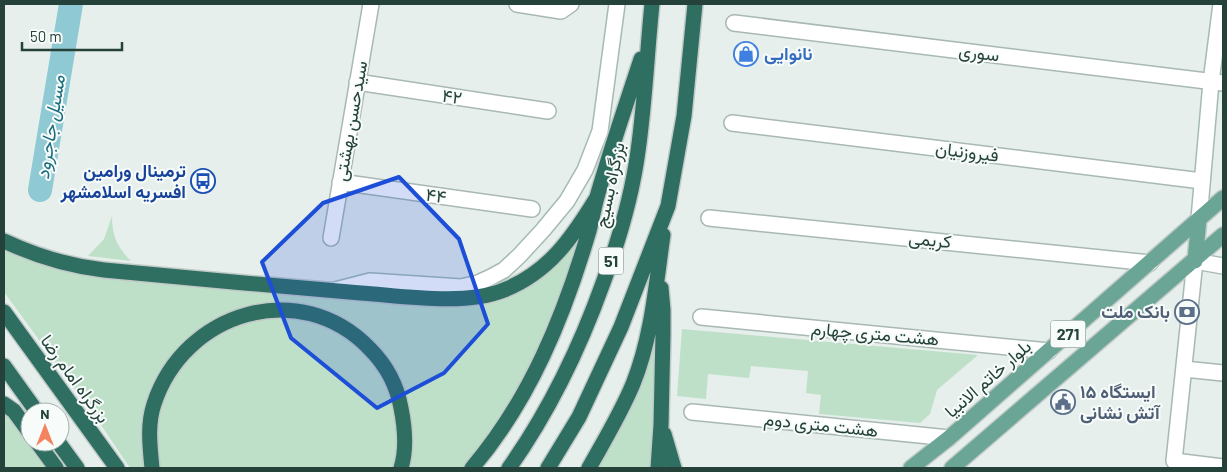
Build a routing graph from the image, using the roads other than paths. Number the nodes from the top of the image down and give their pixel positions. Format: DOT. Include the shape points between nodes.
graph roads {
  1 [pos="370,4"];
  2 [pos="517,4"];
  3 [pos="617,4"];
  4 [pos="647,4"];
  5 [pos="652,4"];
  6 [pos="695,4"];
  7 [pos="1221,4"];
  8 [pos="566,7"];
  9 [pos="734,23"];
  10 [pos="649,32"];
  11 [pos="357,82"];
  12 [pos="1217,83"];
  13 [pos="548,111"];
  14 [pos="732,123"];
  15 [pos="1202,181"];
  16 [pos="340,182"];
  17 [pos="1223,198"];
  18 [pos="596,199"];
  19 [pos="668,206"];
  20 [pos="532,209"];
  21 [pos="709,218"];
  22 [pos="1199,219"];
  23 [pos="1223,235"];
  24 [pos="331,238"];
  25 [pos="4,241"];
  26 [pos="1195,261"];
  27 [pos="1150,263"];
  28 [pos="1223,266"];
  29 [pos="658,267"];
  30 [pos="332,291"];
  31 [pos="4,312"];
  32 [pos="701,317"];
  33 [pos="1049,351"];
  34 [pos="4,366"];
  35 [pos="1184,369"];
  36 [pos="1223,373"];
  37 [pos="30,402"];
  38 [pos="4,404"];
  39 [pos="692,412"];
  40 [pos="20,419"];
  41 [pos="661,425"];
  42 [pos="949,438"];
  43 [pos="44,452"];
  44 [pos="65,452"];
  45 [pos="1223,467"];
  46 [pos="56,468"];
  47 [pos="77,468"];
  48 [pos="116,468"];
  49 [pos="152,468"];
  50 [pos="401,468"];
  51 [pos="472,468"];
  52 [pos="509,468"];
  53 [pos="548,468"];
  54 [pos="589,468"];
  55 [pos="658,468"];
  56 [pos="674,468"];
  57 [pos="911,468"];
  58 [pos="952,468"];
  1 -- 11 [label="street, سیدحسن بهشتی"];
  2 -- 8 [label="street"];
  3 -- 30 [label="street" via="600,131 585,170 567,201 519,256 491,278 460,287 370,281"];
  4 -- 10 [label="street"];
  5 -- 10 [label="highway, بزرگراه بسیج / 51"];
  6 -- 19 [label="highway, 51" via="684,116"];
  7 -- 12 [label="street"];
  9 -- 12 [label="street, سوری"];
  10 -- 18 [label="highway"];
  10 -- 52 [label="highway, بزرگراه بسیج / 51" via="638,152 627,208 610,264 568,372"];
  11 -- 13 [label="street, ۴۲"];
  11 -- 16 [label="street, سیدحسن بهشتی"];
  12 -- 15 [label="street"];
  14 -- 15 [label="street, فیروزنیان"];
  15 -- 22 [label="street"];
  16 -- 20 [label="street, ۴۴"];
  16 -- 24 [label="street, سیدحسن بهشتی"];
  17 -- 22 [label="main road, بلوار خاتم الانبیا / 271"];
  18 -- 30 [label="highway" via="552,260 519,284 503,291 457,298"];
  18 -- 51 [label="highway" via="590,229 548,345 505,424"];
  19 -- 29 [label="highway"];
  19 -- 53 [label="highway, 51" via="621,327 579,417"];
  21 -- 27 [label="street, کریمی"];
  22 -- 26 [label="main road"];
  22 -- 27 [label="main road, بلوار خاتم الانبیا / 271"];
  23 -- 26 [label="main road, 271"];
  25 -- 30 [label="highway" via="77,267"];
  26 -- 28 [label="street"];
  26 -- 35 [label="street"];
  26 -- 58 [label="main road, 271"];
  27 -- 33 [label="main road, بلوار خاتم الانبیا / 271"];
  29 -- 41 [label="highway" via="663,310"];
  29 -- 54 [label="highway" via="653,307 633,383"];
  31 -- 48 [label="highway, بزرگراه امام رضا"];
  32 -- 33 [label="street, هشت متری چهارم"];
  33 -- 42 [label="main road, بلوار خاتم الانبیا / 271"];
  34 -- 37 [label="highway"];
  35 -- 36 [label="street"];
  35 -- 45 [label="street" via="1174,461"];
  38 -- 40 [label="highway"];
  39 -- 42 [label="street, هشت متری دوم"];
  41 -- 55 [label="highway"];
  41 -- 56 [label="highway"];
  42 -- 57 [label="main road, بلوار خاتم الانبیا / 271"];
  43 -- 46 [label="highway"];
  44 -- 47 [label="highway"];
  49 -- 50 [label="highway" via="150,432 153,406 161,385 182,354 215,327 248,314 284,310 306,312 346,329 361,340 384,366 394,384 404,422"];
}
